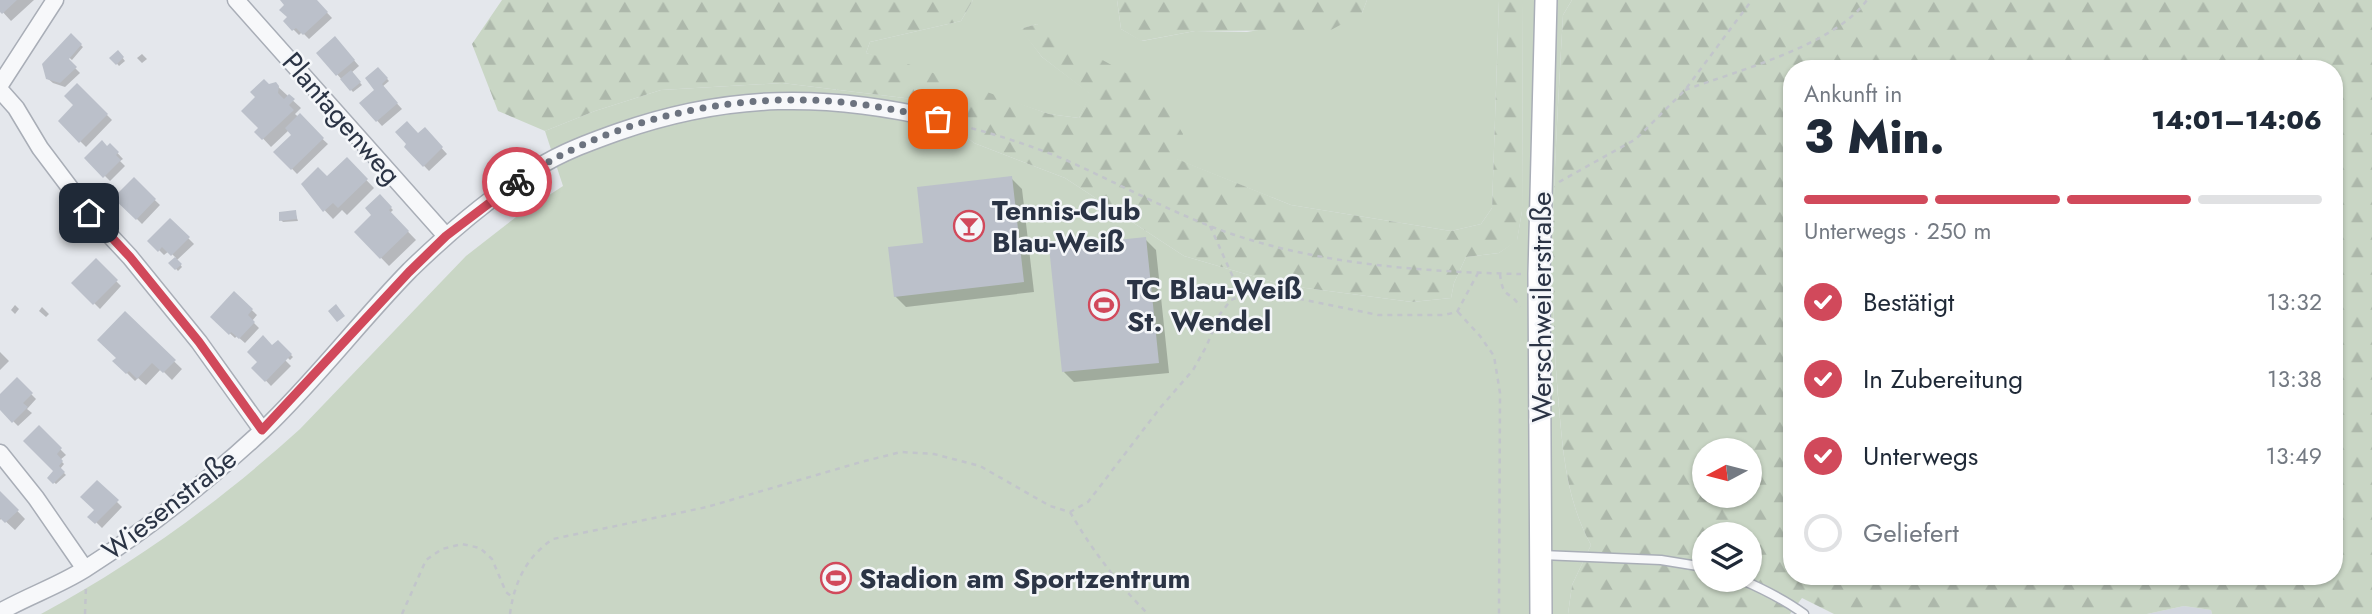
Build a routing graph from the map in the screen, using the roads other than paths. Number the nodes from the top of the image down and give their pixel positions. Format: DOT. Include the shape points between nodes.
graph roads {
  1 [pos="55,0"];
  2 [pos="236,0"];
  3 [pos="1546,0"];
  4 [pos="0,87"];
  5 [pos="938,119"];
  6 [pos="446,236"];
  7 [pos="262,430"];
  8 [pos="0,453"];
  9 [pos="1542,555"];
  10 [pos="1692,565"];
  11 [pos="83,570"];
  12 [pos="1762,588"];
  13 [pos="0,612"];
  14 [pos="1541,614"];
  15 [pos="1804,614"];
  1 -- 4 [label="street"];
  2 -- 6 [label="street, Plantagenweg"];
  3 -- 9 [label="main road, Werschweilerstraße" via="1539,274"];
  4 -- 7 [label="street" via="89,213 199,342"];
  5 -- 6 [label="street, Wiesenstraße" via="887,107 800,100 688,111 578,146 536,168"];
  6 -- 7 [label="street, Wiesenstraße"];
  7 -- 11 [label="street, Wiesenstraße" via="136,534"];
  8 -- 11 [label="street"];
  9 -- 10 [label="lane"];
  9 -- 14 [label="main road, Werschweilerstraße"];
  11 -- 13 [label="street, Wiesenstraße"];
  12 -- 15 [label="lane"];
}
